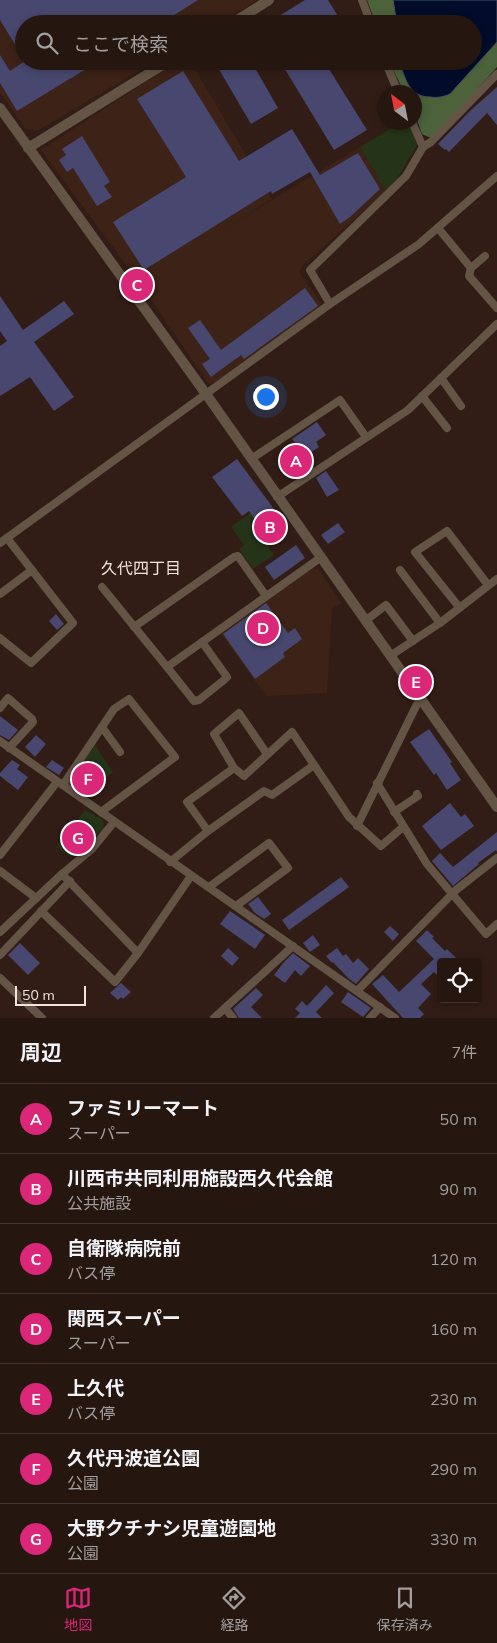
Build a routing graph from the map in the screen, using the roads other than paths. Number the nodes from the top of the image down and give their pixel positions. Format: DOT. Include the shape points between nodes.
graph roads {
  1 [pos="269,0"];
  2 [pos="362,0"];
  3 [pos="245,15"];
  4 [pos="368,15"];
  5 [pos="154,70"];
  6 [pos="389,70"];
  7 [pos="497,74"];
  8 [pos="395,85"];
  9 [pos="0,108"];
  10 [pos="416,130"];
  11 [pos="423,147"];
  12 [pos="28,148"];
  13 [pos="497,176"];
  14 [pos="438,228"];
  15 [pos="485,256"];
  16 [pos="471,268"];
  17 [pos="330,304"];
  18 [pos="497,308"];
  19 [pos="497,324"];
  20 [pos="441,378"];
  21 [pos="206,394"];
  22 [pos="422,396"];
  23 [pos="460,406"];
  24 [pos="447,428"];
  25 [pos="366,438"];
  26 [pos="251,459"];
  27 [pos="277,497"];
  28 [pos="7,538"];
  29 [pos="0,543"];
  30 [pos="320,558"];
  31 [pos="32,570"];
  32 [pos="400,570"];
  33 [pos="497,579"];
  34 [pos="488,585"];
  35 [pos="102,587"];
  36 [pos="0,594"];
  37 [pos="266,596"];
  38 [pos="460,607"];
  39 [pos="365,621"];
  40 [pos="440,623"];
  41 [pos="134,627"];
  42 [pos="0,638"];
  43 [pos="412,641"];
  44 [pos="202,642"];
  45 [pos="390,656"];
  46 [pos="167,668"];
  47 [pos="420,698"];
  48 [pos="0,708"];
  49 [pos="102,727"];
  50 [pos="0,741"];
  51 [pos="9,748"];
  52 [pos="120,752"];
  53 [pos="267,754"];
  54 [pos="314,765"];
  55 [pos="234,768"];
  56 [pos="377,783"];
  57 [pos="60,784"];
  58 [pos="418,796"];
  59 [pos="497,807"];
  60 [pos="100,812"];
  61 [pos="394,812"];
  62 [pos="114,822"];
  63 [pos="357,826"];
  64 [pos="404,827"];
  65 [pos="208,831"];
  66 [pos="0,855"];
  67 [pos="497,858"];
  68 [pos="170,862"];
  69 [pos="0,871"];
  70 [pos="62,874"];
  71 [pos="191,876"];
  72 [pos="70,881"];
  73 [pos="210,887"];
  74 [pos="453,894"];
  75 [pos="36,898"];
  76 [pos="236,906"];
  77 [pos="41,911"];
  78 [pos="497,924"];
  79 [pos="0,932"];
  80 [pos="293,946"];
  81 [pos="138,952"];
  82 [pos="0,955"];
  83 [pos="0,978"];
  84 [pos="357,991"];
  85 [pos="224,1008"];
  86 [pos="380,1008"];
  87 [pos="42,1018"];
  88 [pos="214,1018"];
  89 [pos="233,1018"];
  90 [pos="370,1018"];
  91 [pos="395,1018"];
  1 -- 3 [label="street"];
  2 -- 4 [label="street"];
  5 -- 12 [label="street"];
  6 -- 8 [label="street"];
  7 -- 11 [label="street"];
  9 -- 12 [label="street"];
  10 -- 11 [label="street"];
  11 -- 17 [label="street" via="406,176 310,270"];
  12 -- 21 [label="street"];
  13 -- 14 [label="street"];
  14 -- 16 [label="street"];
  14 -- 17 [label="street"];
  15 -- 16 [label="street"];
  16 -- 18 [label="street" via="470,276"];
  17 -- 21 [label="street"];
  19 -- 20 [label="street"];
  20 -- 22 [label="street"];
  20 -- 23 [label="street"];
  21 -- 26 [label="street"];
  21 -- 28 [label="street"];
  22 -- 24 [label="street"];
  22 -- 25 [label="street" via="408,410"];
  25 -- 26 [label="street" via="340,400"];
  25 -- 27 [label="street"];
  26 -- 27 [label="street"];
  27 -- 30 [label="street"];
  28 -- 29 [label="street"];
  28 -- 31 [label="street"];
  30 -- 37 [label="street"];
  30 -- 39 [label="street"];
  31 -- 36 [label="street"];
  31 -- 42 [label="street" via="73,623 31,663"];
  32 -- 40 [label="street"];
  33 -- 34 [label="street"];
  34 -- 38 [label="street"];
  34 -- 38 [label="street" via="447,531 415,552"];
  35 -- 41 [label="street"];
  37 -- 41 [label="street" via="238,556"];
  37 -- 44 [label="street"];
  38 -- 40 [label="street"];
  39 -- 43 [label="street" via="386,606"];
  39 -- 45 [label="street"];
  40 -- 43 [label="street"];
  41 -- 46 [label="street"];
  43 -- 45 [label="street"];
  44 -- 46 [label="street"];
  44 -- 46 [label="street" via="227,676 199,700 194,701"];
  45 -- 47 [label="street"];
  47 -- 56 [label="street"];
  47 -- 59 [label="street"];
  48 -- 51 [label="street" via="8,698 33,722"];
  49 -- 52 [label="street"];
  49 -- 57 [label="street"];
  49 -- 60 [label="street" via="114,709 129,699 176,757"];
  50 -- 51 [label="street"];
  51 -- 57 [label="street"];
  53 -- 54 [label="street" via="292,732"];
  53 -- 55 [label="street" via="244,776"];
  53 -- 55 [label="street" via="239,713 214,734"];
  54 -- 63 [label="street"];
  54 -- 65 [label="street" via="272,795 264,791"];
  55 -- 65 [label="street" via="187,802"];
  56 -- 61 [label="street"];
  56 -- 63 [label="street"];
  57 -- 60 [label="street"];
  57 -- 66 [label="street"];
  58 -- 61 [label="street"];
  60 -- 62 [label="street"];
  61 -- 64 [label="street"];
  62 -- 68 [label="street"];
  62 -- 70 [label="street" via="92,849"];
  63 -- 64 [label="street" via="381,846"];
  64 -- 74 [label="street" via="426,864"];
  65 -- 68 [label="street"];
  67 -- 74 [label="street"];
  68 -- 71 [label="street"];
  69 -- 75 [label="street"];
  70 -- 72 [label="street"];
  70 -- 75 [label="street"];
  71 -- 73 [label="street"];
  71 -- 81 [label="street"];
  72 -- 77 [label="street"];
  72 -- 81 [label="street"];
  73 -- 76 [label="street"];
  73 -- 76 [label="street" via="269,843 288,868"];
  74 -- 78 [label="street" via="486,934"];
  74 -- 84 [label="street"];
  75 -- 79 [label="street"];
  76 -- 80 [label="street"];
  77 -- 81 [label="street" via="115,982"];
  77 -- 82 [label="street"];
  80 -- 84 [label="street"];
  80 -- 85 [label="street"];
  83 -- 87 [label="street"];
  84 -- 86 [label="street"];
  85 -- 88 [label="street"];
  85 -- 89 [label="street"];
  86 -- 90 [label="street"];
  86 -- 91 [label="street"];
}
